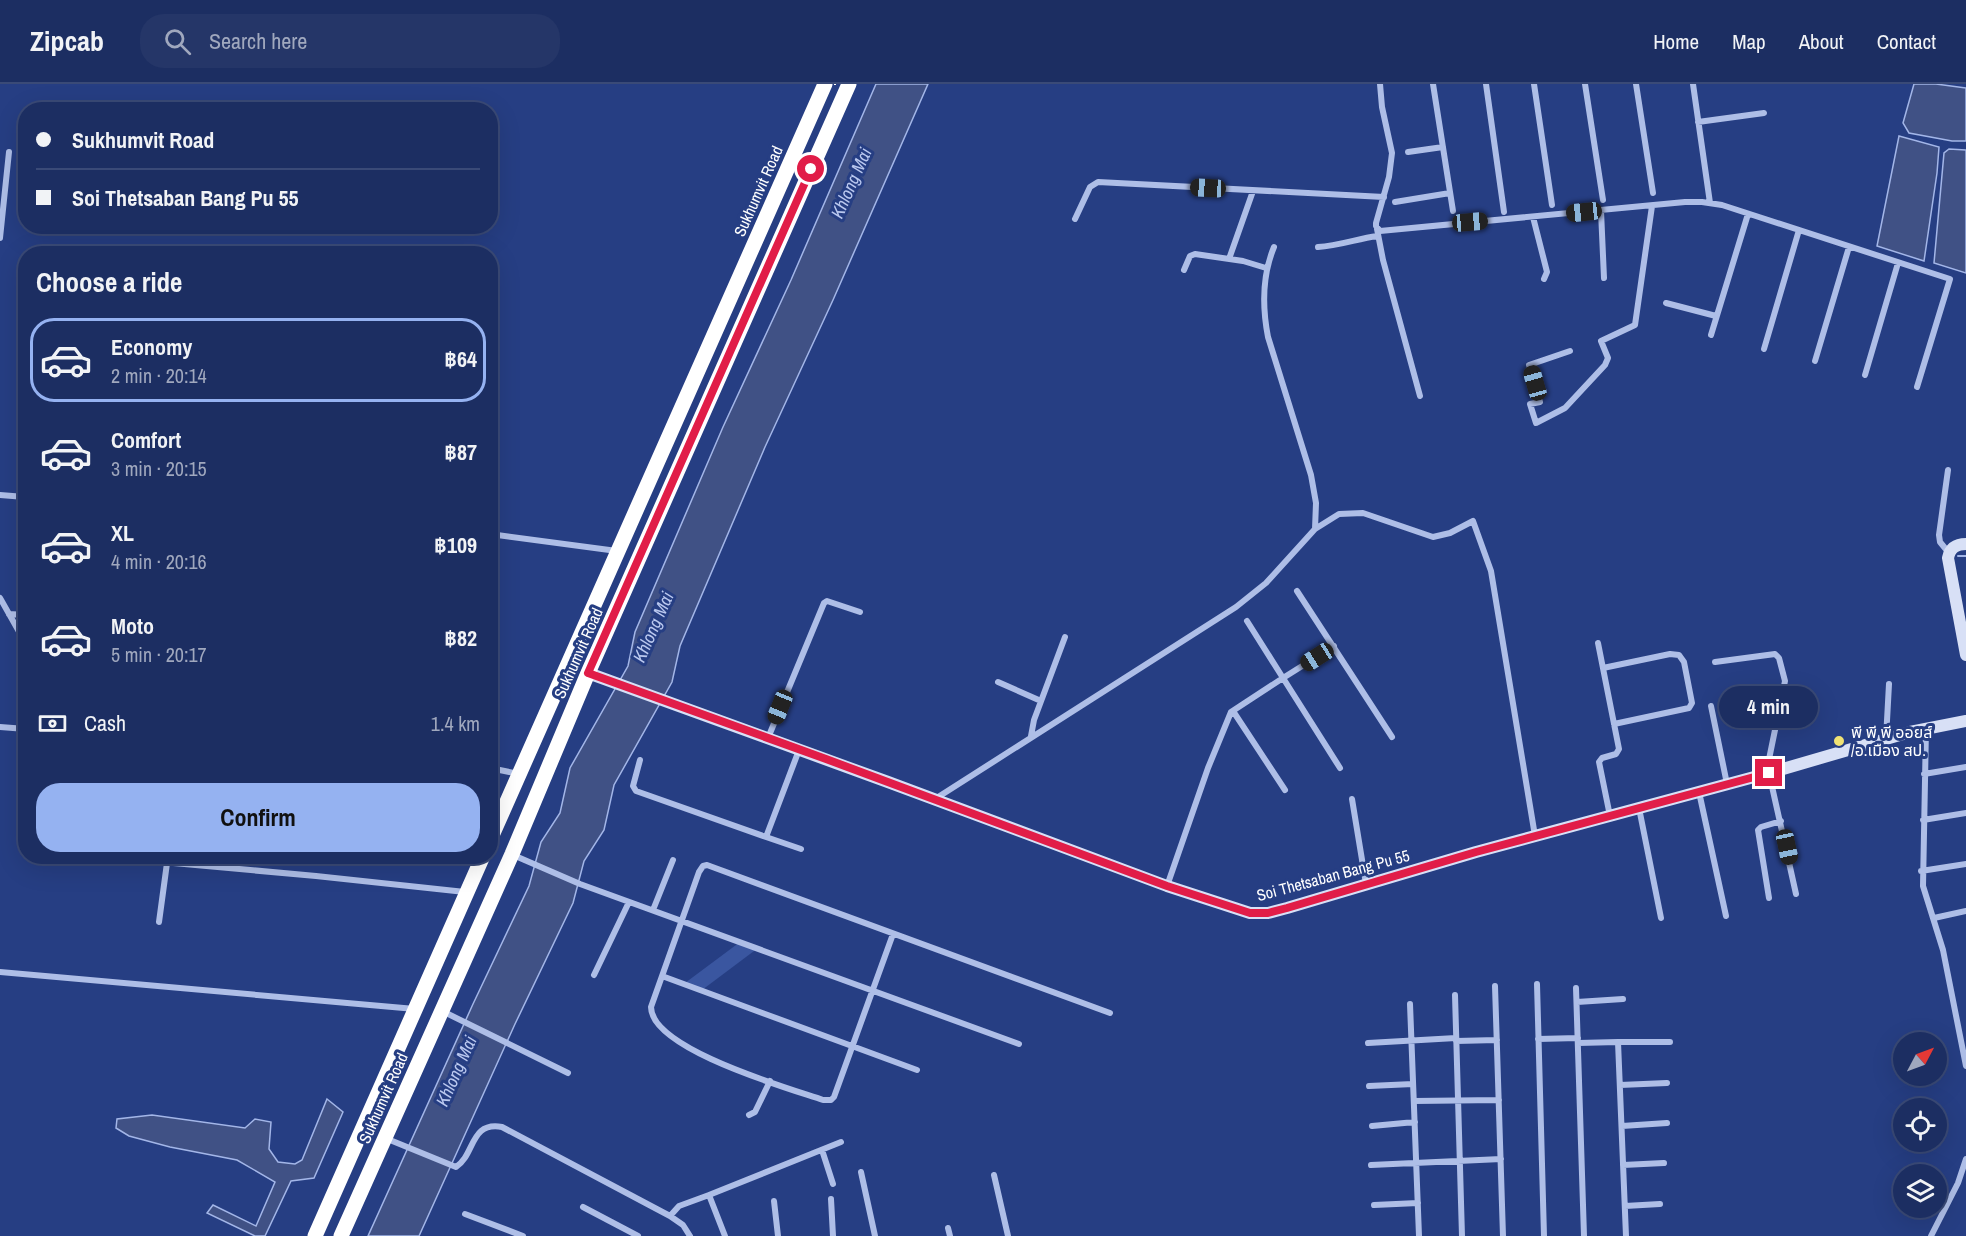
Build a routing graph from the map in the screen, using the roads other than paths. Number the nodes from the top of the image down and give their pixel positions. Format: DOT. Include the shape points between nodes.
graph roads {
  1 [pos="825,84"];
  2 [pos="849,84"];
  3 [pos="1380,84"];
  4 [pos="1433,84"];
  5 [pos="1485,84"];
  6 [pos="1534,84"];
  7 [pos="1585,84"];
  8 [pos="1636,84"];
  9 [pos="1693,84"];
  10 [pos="1764,113"];
  11 [pos="1698,122"];
  12 [pos="1443,147"];
  13 [pos="9,152"];
  14 [pos="1408,152"];
  15 [pos="3,172"];
  16 [pos="1253,191"];
  17 [pos="1450,193"];
  18 [pos="1653,194"];
  19 [pos="1380,197"];
  20 [pos="1603,200"];
  21 [pos="1395,202"];
  22 [pos="1710,203"];
  23 [pos="1552,205"];
  24 [pos="1652,206"];
  25 [pos="1453,211"];
  26 [pos="1601,211"];
  27 [pos="1504,212"];
  28 [pos="1748,214"];
  29 [pos="1533,217"];
  30 [pos="1075,219"];
  31 [pos="1,220"];
  32 [pos="1799,230"];
  33 [pos="1377,233"];
  34 [pos="0,238"];
  35 [pos="1274,247"];
  36 [pos="1318,247"];
  37 [pos="1849,247"];
  38 [pos="1229,259"];
  39 [pos="1898,262"];
  40 [pos="1266,268"];
  41 [pos="1184,270"];
  42 [pos="1604,278"];
  43 [pos="1544,279"];
  44 [pos="1666,303"];
  45 [pos="1716,316"];
  46 [pos="1711,335"];
  47 [pos="1764,349"];
  48 [pos="1570,351"];
  49 [pos="1815,361"];
  50 [pos="1865,375"];
  51 [pos="1917,387"];
  52 [pos="1420,396"];
  53 [pos="672,429"];
  54 [pos="693,438"];
  55 [pos="1948,470"];
  56 [pos="0,495"];
  57 [pos="18,496"];
  58 [pos="1315,530"];
  59 [pos="498,535"];
  60 [pos="1966,544"];
  61 [pos="617,552"];
  62 [pos="1949,553"];
  63 [pos="1297,591"];
  64 [pos="0,598"];
  65 [pos="860,612"];
  66 [pos="9,614"];
  67 [pos="18,615"];
  68 [pos="1247,621"];
  69 [pos="18,630"];
  70 [pos="1065,637"];
  71 [pos="1598,643"];
  72 [pos="1334,646"];
  73 [pos="1966,655"];
  74 [pos="1715,662"];
  75 [pos="1603,668"];
  76 [pos="588,673"];
  77 [pos="1283,678"];
  78 [pos="998,682"];
  79 [pos="1889,684"];
  80 [pos="1041,701"];
  81 [pos="1711,706"];
  82 [pos="1233,711"];
  83 [pos="1966,721"];
  84 [pos="1614,724"];
  85 [pos="0,727"];
  86 [pos="18,728"];
  87 [pos="1926,728"];
  88 [pos="1031,736"];
  89 [pos="1392,737"];
  90 [pos="768,738"];
  91 [pos="1886,739"];
  92 [pos="799,750"];
  93 [pos="640,760"];
  94 [pos="1966,767"];
  95 [pos="1340,768"];
  96 [pos="498,770"];
  97 [pos="1767,773"];
  98 [pos="520,774"];
  99 [pos="1924,774"];
  100 [pos="1727,784"];
  101 [pos="1285,790"];
  102 [pos="1699,792"];
  103 [pos="1352,799"];
  104 [pos="935,800"];
  105 [pos="1639,808"];
  106 [pos="1966,813"];
  107 [pos="1610,816"];
  108 [pos="1923,820"];
  109 [pos="1781,821"];
  110 [pos="498,822"];
  111 [pos="1535,836"];
  112 [pos="766,837"];
  113 [pos="801,849"];
  114 [pos="512,855"];
  115 [pos="673,860"];
  116 [pos="165,864"];
  117 [pos="203,864"];
  118 [pos="479,864"];
  119 [pos="1966,864"];
  120 [pos="1921,871"];
  121 [pos="1366,884"];
  122 [pos="1167,886"];
  123 [pos="467,892"];
  124 [pos="1796,894"];
  125 [pos="1769,898"];
  126 [pos="629,902"];
  127 [pos="653,910"];
  128 [pos="1966,911"];
  129 [pos="1726,916"];
  130 [pos="1661,918"];
  131 [pos="1934,918"];
  132 [pos="681,920"];
  133 [pos="159,922"];
  134 [pos="893,934"];
  135 [pos="0,972"];
  136 [pos="594,975"];
  137 [pos="662,976"];
  138 [pos="1537,984"];
  139 [pos="1495,986"];
  140 [pos="1576,988"];
  141 [pos="872,990"];
  142 [pos="1455,995"];
  143 [pos="1623,999"];
  144 [pos="1576,1002"];
  145 [pos="1410,1004"];
  146 [pos="416,1009"];
  147 [pos="442,1011"];
  148 [pos="1110,1012"];
  149 [pos="1963,1034"];
  150 [pos="1538,1039"];
  151 [pos="1456,1040"];
  152 [pos="1497,1040"];
  153 [pos="1578,1040"];
  154 [pos="1413,1041"];
  155 [pos="1618,1042"];
  156 [pos="1670,1042"];
  157 [pos="1368,1043"];
  158 [pos="1019,1044"];
  159 [pos="852,1046"];
  160 [pos="1966,1065"];
  161 [pos="916,1070"];
  162 [pos="568,1073"];
  163 [pos="770,1081"];
  164 [pos="1667,1083"];
  165 [pos="1413,1084"];
  166 [pos="1620,1085"];
  167 [pos="1369,1086"];
  168 [pos="1499,1100"];
  169 [pos="1414,1101"];
  170 [pos="1458,1101"];
  171 [pos="749,1115"];
  172 [pos="1415,1122"];
  173 [pos="1666,1123"];
  174 [pos="1372,1126"];
  175 [pos="1622,1126"];
  176 [pos="385,1138"];
  177 [pos="841,1142"];
  178 [pos="822,1150"];
  179 [pos="1501,1160"];
  180 [pos="1460,1161"];
  181 [pos="1416,1162"];
  182 [pos="1665,1163"];
  183 [pos="1965,1163"];
  184 [pos="1371,1165"];
  185 [pos="1623,1166"];
  186 [pos="861,1172"];
  187 [pos="994,1175"];
  188 [pos="832,1184"];
  189 [pos="709,1195"];
  190 [pos="831,1199"];
  191 [pos="774,1201"];
  192 [pos="1418,1203"];
  193 [pos="1660,1204"];
  194 [pos="1374,1205"];
  195 [pos="583,1206"];
  196 [pos="1625,1206"];
  197 [pos="465,1214"];
  198 [pos="670,1216"];
  199 [pos="948,1228"];
  200 [pos="315,1236"];
  201 [pos="341,1236"];
  202 [pos="523,1236"];
  203 [pos="638,1236"];
  204 [pos="690,1236"];
  205 [pos="725,1236"];
  206 [pos="778,1236"];
  207 [pos="833,1236"];
  208 [pos="875,1236"];
  209 [pos="950,1236"];
  210 [pos="1008,1236"];
  211 [pos="1419,1236"];
  212 [pos="1462,1236"];
  213 [pos="1503,1236"];
  214 [pos="1544,1236"];
  215 [pos="1584,1236"];
  216 [pos="1626,1236"];
  217 [pos="1931,1236"];
  1 -- 53 [label="highway, Sukhumvit Road"];
  2 -- 54 [label="highway, Sukhumvit Road"];
  3 -- 19 [label="street" via="1392,153"];
  4 -- 12 [label="street"];
  5 -- 27 [label="street"];
  6 -- 23 [label="street"];
  7 -- 20 [label="street"];
  8 -- 18 [label="street"];
  9 -- 11 [label="street"];
  10 -- 11 [label="street"];
  11 -- 22 [label="street"];
  12 -- 14 [label="street"];
  12 -- 17 [label="street"];
  13 -- 15 [label="street"];
  15 -- 31 [label="street"];
  16 -- 19 [label="street"];
  16 -- 30 [label="street" via="1098,182 1090,187"];
  16 -- 38 [label="street"];
  17 -- 21 [label="street"];
  17 -- 25 [label="street"];
  19 -- 33 [label="street"];
  22 -- 24 [label="street"];
  22 -- 28 [label="street"];
  24 -- 26 [label="street"];
  24 -- 48 [label="street" via="1635,325 1601,341 1608,358 1605,365 1565,408 1536,423 1530,404 1540,402 1529,365"];
  26 -- 29 [label="street"];
  26 -- 42 [label="street"];
  28 -- 32 [label="street"];
  28 -- 45 [label="street"];
  29 -- 33 [label="street"];
  29 -- 43 [label="street" via="1547,272"];
  31 -- 34 [label="street"];
  32 -- 37 [label="street"];
  32 -- 47 [label="street"];
  33 -- 36 [label="street"];
  33 -- 52 [label="street"];
  35 -- 40 [label="street"];
  37 -- 39 [label="street"];
  37 -- 49 [label="street"];
  38 -- 40 [label="street"];
  38 -- 41 [label="street" via="1193,254"];
  39 -- 50 [label="street"];
  39 -- 51 [label="street" via="1950,279"];
  40 -- 58 [label="street" via="1268,337 1311,475 1316,502"];
  44 -- 45 [label="street"];
  45 -- 46 [label="street"];
  53 -- 54 [label="highway"];
  53 -- 61 [label="highway, Sukhumvit Road"];
  54 -- 76 [label="highway, Sukhumvit Road"];
  55 -- 62 [label="street" via="1939,535"];
  56 -- 57 [label="street"];
  58 -- 88 [label="street" via="1253,594"];
  58 -- 111 [label="street" via="1328,519 1348,512 1381,518 1433,537 1473,521 1491,572"];
  59 -- 61 [label="street"];
  60 -- 62 [label="street"];
  61 -- 98 [label="highway, Sukhumvit Road"];
  62 -- 73 [label="street"];
  63 -- 72 [label="street"];
  64 -- 66 [label="street"];
  65 -- 90 [label="street" via="824,603"];
  66 -- 67 [label="street"];
  66 -- 69 [label="street"];
  68 -- 77 [label="street"];
  70 -- 80 [label="street"];
  71 -- 75 [label="street"];
  72 -- 77 [label="street"];
  72 -- 89 [label="street"];
  74 -- 97 [label="street" via="1774,654 1779,658 1785,681"];
  75 -- 84 [label="street"];
  75 -- 84 [label="street" via="1670,654 1679,655 1684,662 1692,703 1689,708"];
  76 -- 90 [label="street, Soi Thetsaban Bang Pu 55"];
  76 -- 114 [label="highway, Sukhumvit Road"];
  77 -- 82 [label="street"];
  77 -- 95 [label="street"];
  78 -- 80 [label="street"];
  79 -- 91 [label="street"];
  80 -- 88 [label="street"];
  81 -- 100 [label="street"];
  82 -- 101 [label="street"];
  82 -- 122 [label="street" via="1208,768"];
  83 -- 87 [label="street, Soi Thetsaban Bang Pu 55"];
  84 -- 107 [label="street" via="1618,751 1599,762"];
  85 -- 86 [label="street"];
  87 -- 91 [label="street, Soi Thetsaban Bang Pu 55"];
  87 -- 99 [label="street"];
  88 -- 104 [label="street"];
  90 -- 92 [label="street, Soi Thetsaban Bang Pu 55"];
  91 -- 97 [label="street, Soi Thetsaban Bang Pu 55"];
  92 -- 104 [label="street, Soi Thetsaban Bang Pu 55"];
  92 -- 112 [label="street"];
  93 -- 112 [label="street" via="633,786 636,791"];
  94 -- 99 [label="street"];
  96 -- 98 [label="street"];
  97 -- 100 [label="street, Soi Thetsaban Bang Pu 55"];
  97 -- 109 [label="street"];
  98 -- 110 [label="highway, Sukhumvit Road"];
  99 -- 108 [label="street"];
  100 -- 102 [label="street, Soi Thetsaban Bang Pu 55"];
  102 -- 105 [label="street, Soi Thetsaban Bang Pu 55"];
  102 -- 129 [label="street"];
  103 -- 121 [label="street"];
  104 -- 122 [label="street, Soi Thetsaban Bang Pu 55"];
  105 -- 107 [label="street, Soi Thetsaban Bang Pu 55"];
  105 -- 130 [label="street"];
  106 -- 108 [label="street"];
  107 -- 111 [label="street, Soi Thetsaban Bang Pu 55"];
  108 -- 120 [label="street"];
  109 -- 124 [label="street"];
  109 -- 125 [label="street" via="1758,830"];
  111 -- 121 [label="street, Soi Thetsaban Bang Pu 55"];
  112 -- 113 [label="street"];
  114 -- 126 [label="street"];
  114 -- 147 [label="highway, Sukhumvit Road"];
  115 -- 127 [label="street"];
  116 -- 133 [label="street"];
  117 -- 123 [label="street"];
  118 -- 123 [label="highway, Sukhumvit Road"];
  119 -- 120 [label="street"];
  120 -- 131 [label="street"];
  121 -- 122 [label="street, Soi Thetsaban Bang Pu 55" via="1258,914"];
  123 -- 146 [label="highway, Sukhumvit Road"];
  126 -- 127 [label="street"];
  126 -- 136 [label="street"];
  127 -- 132 [label="street"];
  128 -- 131 [label="street"];
  131 -- 149 [label="street"];
  132 -- 134 [label="street" via="699,872 707,865"];
  132 -- 137 [label="street"];
  132 -- 141 [label="street"];
  134 -- 141 [label="street"];
  134 -- 148 [label="street"];
  135 -- 146 [label="street"];
  137 -- 159 [label="street"];
  137 -- 163 [label="street" via="651,1007 657,1024 701,1056"];
  138 -- 150 [label="street"];
  139 -- 152 [label="street"];
  140 -- 144 [label="street"];
  141 -- 158 [label="street"];
  141 -- 159 [label="street"];
  142 -- 151 [label="street"];
  143 -- 144 [label="street"];
  144 -- 153 [label="street"];
  145 -- 154 [label="street"];
  146 -- 200 [label="highway, Sukhumvit Road"];
  147 -- 162 [label="street"];
  147 -- 176 [label="highway, Sukhumvit Road"];
  149 -- 160 [label="street"];
  150 -- 153 [label="street"];
  150 -- 214 [label="street"];
  151 -- 152 [label="street"];
  151 -- 154 [label="street"];
  151 -- 170 [label="street"];
  152 -- 168 [label="street"];
  153 -- 155 [label="street"];
  153 -- 215 [label="street"];
  154 -- 157 [label="street"];
  154 -- 165 [label="street"];
  155 -- 156 [label="street"];
  155 -- 166 [label="street"];
  159 -- 161 [label="street"];
  159 -- 163 [label="street" via="831,1100"];
  163 -- 171 [label="street" via="755,1112"];
  164 -- 166 [label="street"];
  165 -- 167 [label="street"];
  165 -- 169 [label="street"];
  166 -- 175 [label="street"];
  168 -- 170 [label="street"];
  168 -- 179 [label="street"];
  169 -- 170 [label="street"];
  169 -- 172 [label="street"];
  170 -- 180 [label="street"];
  172 -- 174 [label="street"];
  172 -- 181 [label="street"];
  173 -- 175 [label="street"];
  175 -- 185 [label="street"];
  176 -- 198 [label="street" via="453,1167 461,1163 483,1129 495,1126"];
  176 -- 201 [label="highway, Sukhumvit Road"];
  177 -- 178 [label="street"];
  178 -- 188 [label="street"];
  178 -- 189 [label="street"];
  179 -- 180 [label="street"];
  179 -- 213 [label="street"];
  180 -- 181 [label="street"];
  180 -- 212 [label="street"];
  181 -- 184 [label="street"];
  181 -- 192 [label="street"];
  182 -- 185 [label="street"];
  183 -- 217 [label="street"];
  185 -- 196 [label="street"];
  186 -- 208 [label="street"];
  187 -- 210 [label="street"];
  189 -- 198 [label="street" via="679,1206"];
  189 -- 205 [label="street"];
  190 -- 207 [label="street"];
  191 -- 206 [label="street"];
  192 -- 194 [label="street"];
  192 -- 211 [label="street"];
  193 -- 196 [label="street"];
  195 -- 203 [label="street"];
  196 -- 216 [label="street"];
  197 -- 202 [label="street"];
  198 -- 204 [label="street"];
  199 -- 209 [label="street"];
}
